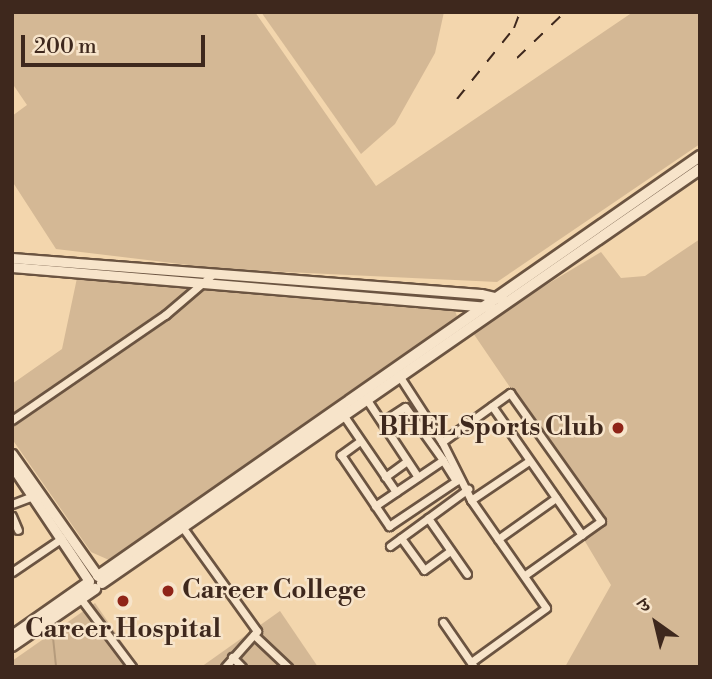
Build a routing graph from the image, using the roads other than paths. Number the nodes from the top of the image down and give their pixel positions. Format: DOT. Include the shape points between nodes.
graph roads {
  1 [pos="700,156"];
  2 [pos="700,169"];
  3 [pos="12,258"];
  4 [pos="12,267"];
  5 [pos="213,274"];
  6 [pos="203,283"];
  7 [pos="499,304"];
  8 [pos="488,306"];
  9 [pos="433,349"];
  10 [pos="397,373"];
  11 [pos="367,400"];
  12 [pos="492,406"];
  13 [pos="344,416"];
  14 [pos="12,420"];
  15 [pos="382,422"];
  16 [pos="305,438"];
  17 [pos="360,441"];
  18 [pos="442,442"];
  19 [pos="12,454"];
  20 [pos="443,460"];
  21 [pos="407,461"];
  22 [pos="530,461"];
  23 [pos="12,466"];
  24 [pos="385,477"];
  25 [pos="418,477"];
  26 [pos="468,489"];
  27 [pos="396,492"];
  28 [pos="33,496"];
  29 [pos="556,498"];
  30 [pos="471,500"];
  31 [pos="12,504"];
  32 [pos="375,506"];
  33 [pos="12,516"];
  34 [pos="428,518"];
  35 [pos="183,528"];
  36 [pos="18,530"];
  37 [pos="582,535"];
  38 [pos="62,538"];
  39 [pos="401,538"];
  40 [pos="498,539"];
  41 [pos="390,546"];
  42 [pos="450,551"];
  43 [pos="12,572"];
  44 [pos="467,574"];
  45 [pos="525,575"];
  46 [pos="95,581"];
  47 [pos="81,599"];
  48 [pos="443,622"];
  49 [pos="254,635"];
  50 [pos="13,637"];
  51 [pos="232,657"];
  52 [pos="472,664"];
  53 [pos="132,667"];
  54 [pos="225,667"];
  55 [pos="242,667"];
  56 [pos="288,667"];
  1 -- 7 [label="main road"];
  2 -- 7 [label="main road" via="511,302"];
  3 -- 5 [label="street"];
  4 -- 6 [label="street"];
  5 -- 6 [label="street"];
  5 -- 7 [label="street"];
  6 -- 8 [label="street"];
  6 -- 14 [label="street" via="165,315"];
  7 -- 8 [label="main road"];
  7 -- 9 [label="main road"];
  8 -- 9 [label="main road"];
  9 -- 10 [label="main road"];
  10 -- 11 [label="main road"];
  10 -- 16 [label="main road"];
  10 -- 18 [label="street"];
  11 -- 13 [label="main road"];
  11 -- 15 [label="street"];
  12 -- 18 [label="street"];
  12 -- 22 [label="street"];
  12 -- 37 [label="street" via="510,393 601,521"];
  13 -- 16 [label="main road"];
  13 -- 17 [label="street"];
  15 -- 20 [label="street" via="405,407"];
  15 -- 21 [label="street"];
  16 -- 35 [label="main road"];
  16 -- 46 [label="main road"];
  17 -- 24 [label="street"];
  17 -- 32 [label="street" via="341,456"];
  18 -- 26 [label="street"];
  19 -- 46 [label="street"];
  20 -- 25 [label="street"];
  20 -- 32 [label="street" via="456,481 392,526"];
  21 -- 24 [label="street"];
  21 -- 25 [label="street"];
  22 -- 29 [label="street"];
  22 -- 30 [label="street"];
  23 -- 28 [label="street"];
  24 -- 27 [label="street"];
  25 -- 27 [label="street"];
  26 -- 30 [label="street"];
  26 -- 34 [label="street"];
  27 -- 32 [label="street"];
  28 -- 31 [label="street"];
  28 -- 38 [label="street"];
  29 -- 37 [label="street"];
  29 -- 40 [label="street"];
  30 -- 40 [label="street"];
  33 -- 36 [label="street"];
  34 -- 39 [label="street"];
  34 -- 42 [label="street"];
  35 -- 46 [label="main road"];
  35 -- 49 [label="street" via="257,631"];
  37 -- 45 [label="street"];
  38 -- 43 [label="street"];
  38 -- 46 [label="street"];
  39 -- 41 [label="street"];
  39 -- 42 [label="street" via="424,570"];
  40 -- 45 [label="street"];
  42 -- 44 [label="street"];
  45 -- 52 [label="street" via="546,608"];
  46 -- 47 [label="main road"];
  46 -- 50 [label="main road"];
  47 -- 50 [label="main road"];
  47 -- 53 [label="street"];
  48 -- 52 [label="street"];
  49 -- 51 [label="street"];
  49 -- 56 [label="street"];
  51 -- 54 [label="street"];
  51 -- 55 [label="street"];
}
